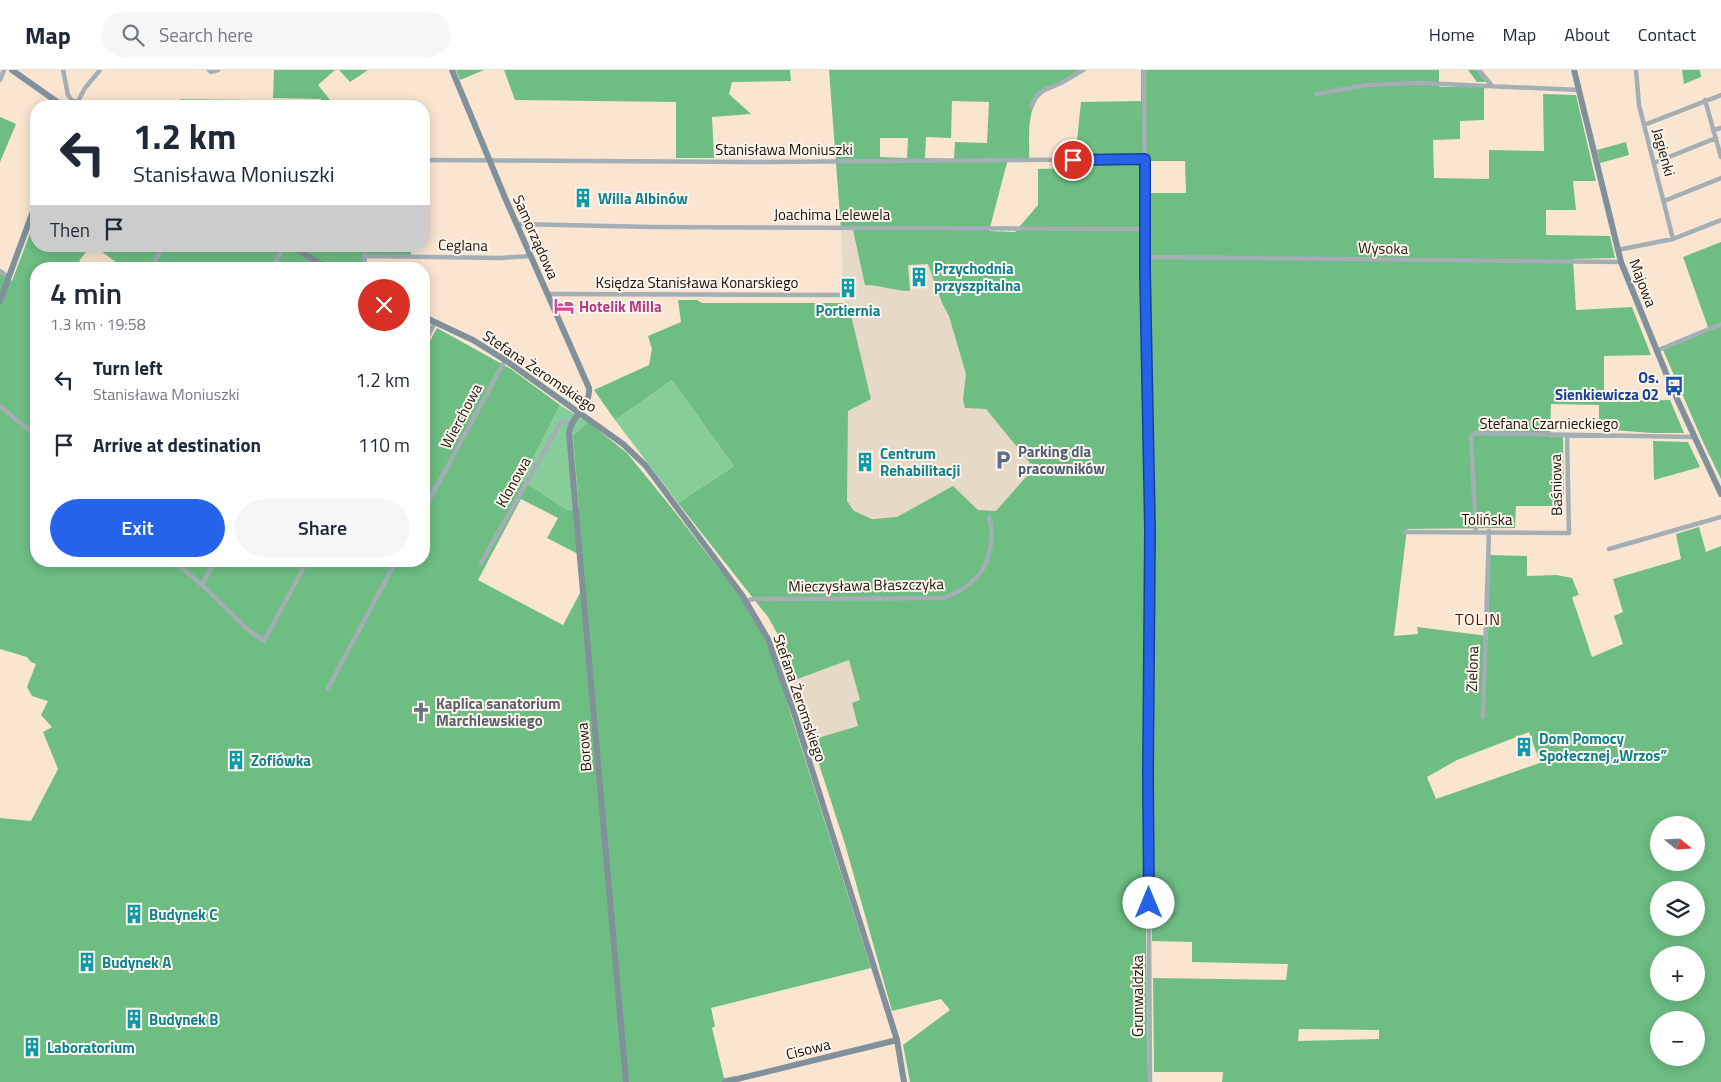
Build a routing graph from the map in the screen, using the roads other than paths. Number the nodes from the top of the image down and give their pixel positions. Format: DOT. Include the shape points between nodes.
graph roads {
  1 [pos="4,70"];
  2 [pos="12,70"];
  3 [pos="63,70"];
  4 [pos="100,70"];
  5 [pos="218,70"];
  6 [pos="452,70"];
  7 [pos="1083,70"];
  8 [pos="1144,70"];
  9 [pos="1479,70"];
  10 [pos="1574,70"];
  11 [pos="1636,70"];
  12 [pos="210,71"];
  13 [pos="0,80"];
  14 [pos="1492,86"];
  15 [pos="1579,90"];
  16 [pos="1317,94"];
  17 [pos="1721,95"];
  18 [pos="57,100"];
  19 [pos="70,100"];
  20 [pos="76,100"];
  21 [pos="1705,100"];
  22 [pos="1031,107"];
  23 [pos="1644,125"];
  24 [pos="1721,128"];
  25 [pos="1713,130"];
  26 [pos="1716,138"];
  27 [pos="1721,157"];
  28 [pos="1145,159"];
  29 [pos="430,160"];
  30 [pos="490,160"];
  31 [pos="1654,163"];
  32 [pos="1721,178"];
  33 [pos="1664,201"];
  34 [pos="30,220"];
  35 [pos="1721,220"];
  36 [pos="517,224"];
  37 [pos="1146,229"];
  38 [pos="1673,239"];
  39 [pos="1618,250"];
  40 [pos="301,252"];
  41 [pos="364,252"];
  42 [pos="364,256"];
  43 [pos="531,256"];
  44 [pos="1145,257"];
  45 [pos="317,262"];
  46 [pos="364,262"];
  47 [pos="1621,262"];
  48 [pos="0,271"];
  49 [pos="9,277"];
  50 [pos="548,294"];
  51 [pos="845,295"];
  52 [pos="0,301"];
  53 [pos="430,319"];
  54 [pos="435,322"];
  55 [pos="1721,324"];
  56 [pos="430,332"];
  57 [pos="1656,351"];
  58 [pos="505,360"];
  59 [pos="0,406"];
  60 [pos="580,412"];
  61 [pos="571,424"];
  62 [pos="30,431"];
  63 [pos="1567,435"];
  64 [pos="1694,437"];
  65 [pos="1719,486"];
  66 [pos="1721,494"];
  67 [pos="430,499"];
  68 [pos="990,517"];
  69 [pos="1721,517"];
  70 [pos="1489,531"];
  71 [pos="1404,532"];
  72 [pos="1476,532"];
  73 [pos="1570,533"];
  74 [pos="1609,549"];
  75 [pos="481,563"];
  76 [pos="181,567"];
  77 [pos="212,567"];
  78 [pos="304,567"];
  79 [pos="393,567"];
  80 [pos="202,585"];
  81 [pos="746,601"];
  82 [pos="328,688"];
  83 [pos="1483,717"];
  84 [pos="897,1040"];
  85 [pos="626,1082"];
  86 [pos="725,1082"];
  87 [pos="904,1082"];
  88 [pos="1150,1082"];
  1 -- 13 [label="street"];
  2 -- 18 [label="street"];
  3 -- 19 [label="street"];
  4 -- 20 [label="street"];
  5 -- 12 [label="street"];
  6 -- 30 [label="street, Samorządowa"];
  7 -- 22 [label="street" via="1042,91"];
  8 -- 28 [label="street, Grunwaldzka"];
  9 -- 14 [label="street"];
  10 -- 15 [label="street, Majowa"];
  11 -- 23 [label="street, Jagienki"];
  14 -- 15 [label="street"];
  14 -- 16 [label="street" via="1367,85"];
  15 -- 39 [label="street, Majowa"];
  17 -- 21 [label="street"];
  21 -- 23 [label="street"];
  21 -- 25 [label="street"];
  23 -- 31 [label="street, Jagienki"];
  24 -- 25 [label="street"];
  25 -- 26 [label="street"];
  26 -- 27 [label="street"];
  26 -- 31 [label="street"];
  28 -- 30 [label="street, Stanisława Moniuszki" via="955,162"];
  28 -- 37 [label="street, Grunwaldzka"];
  29 -- 30 [label="street, Stanisława Moniuszki"];
  30 -- 36 [label="street, Samorządowa"];
  31 -- 33 [label="street, Jagienki"];
  32 -- 33 [label="street"];
  33 -- 38 [label="street, Jagienki"];
  34 -- 49 [label="street"];
  35 -- 38 [label="street"];
  36 -- 37 [label="street, Joachima Lelewela"];
  36 -- 43 [label="street, Samorządowa"];
  37 -- 44 [label="street, Grunwaldzka"];
  38 -- 39 [label="street"];
  39 -- 47 [label="street, Majowa"];
  40 -- 45 [label="street"];
  41 -- 42 [label="street"];
  42 -- 43 [label="street, Ceglana"];
  42 -- 46 [label="street"];
  43 -- 50 [label="street, Samorządowa"];
  44 -- 47 [label="street, Wysoka"];
  44 -- 88 [label="street, Grunwaldzka" via="1150,519"];
  47 -- 57 [label="street, Majowa"];
  48 -- 49 [label="street"];
  49 -- 52 [label="street"];
  50 -- 51 [label="street, Księdza Stanisława Konarskiego"];
  50 -- 60 [label="street, Samorządowa" via="589,385 588,401"];
  53 -- 54 [label="street, Stefana Żeromskiego"];
  54 -- 56 [label="street"];
  54 -- 58 [label="street, Stefana Żeromskiego"];
  55 -- 57 [label="street"];
  57 -- 64 [label="street, Majowa"];
  58 -- 60 [label="street, Stefana Żeromskiego"];
  58 -- 67 [label="street, Wierchowa"];
  59 -- 62 [label="street"];
  60 -- 61 [label="street"];
  60 -- 81 [label="street, Stefana Żeromskiego" via="646,466"];
  61 -- 75 [label="street, Klonowa" via="561,422"];
  61 -- 85 [label="street, Borowa" via="574,500"];
  63 -- 64 [label="street, Stefana Czarnieckiego"];
  63 -- 72 [label="street, Stefana Czarnieckiego" via="1475,433 1471,437"];
  63 -- 73 [label="street, Baśniowa"];
  64 -- 65 [label="street, Majowa"];
  65 -- 66 [label="street, Majowa"];
  68 -- 81 [label="street, Mieczysława Błaszczyka" via="992,541 978,576 958,592 944,598"];
  69 -- 74 [label="street"];
  70 -- 72 [label="street, Tolińska"];
  70 -- 73 [label="street, Tolińska"];
  70 -- 83 [label="street, Zielona"];
  71 -- 72 [label="street, Tolińska"];
  76 -- 80 [label="street"];
  77 -- 80 [label="street"];
  78 -- 80 [label="street" via="264,640 247,629"];
  79 -- 82 [label="street"];
  81 -- 84 [label="street, Stefana Żeromskiego" via="768,639 786,690"];
  84 -- 86 [label="street, Cisowa"];
  84 -- 87 [label="street, Stefana Żeromskiego"];
}
